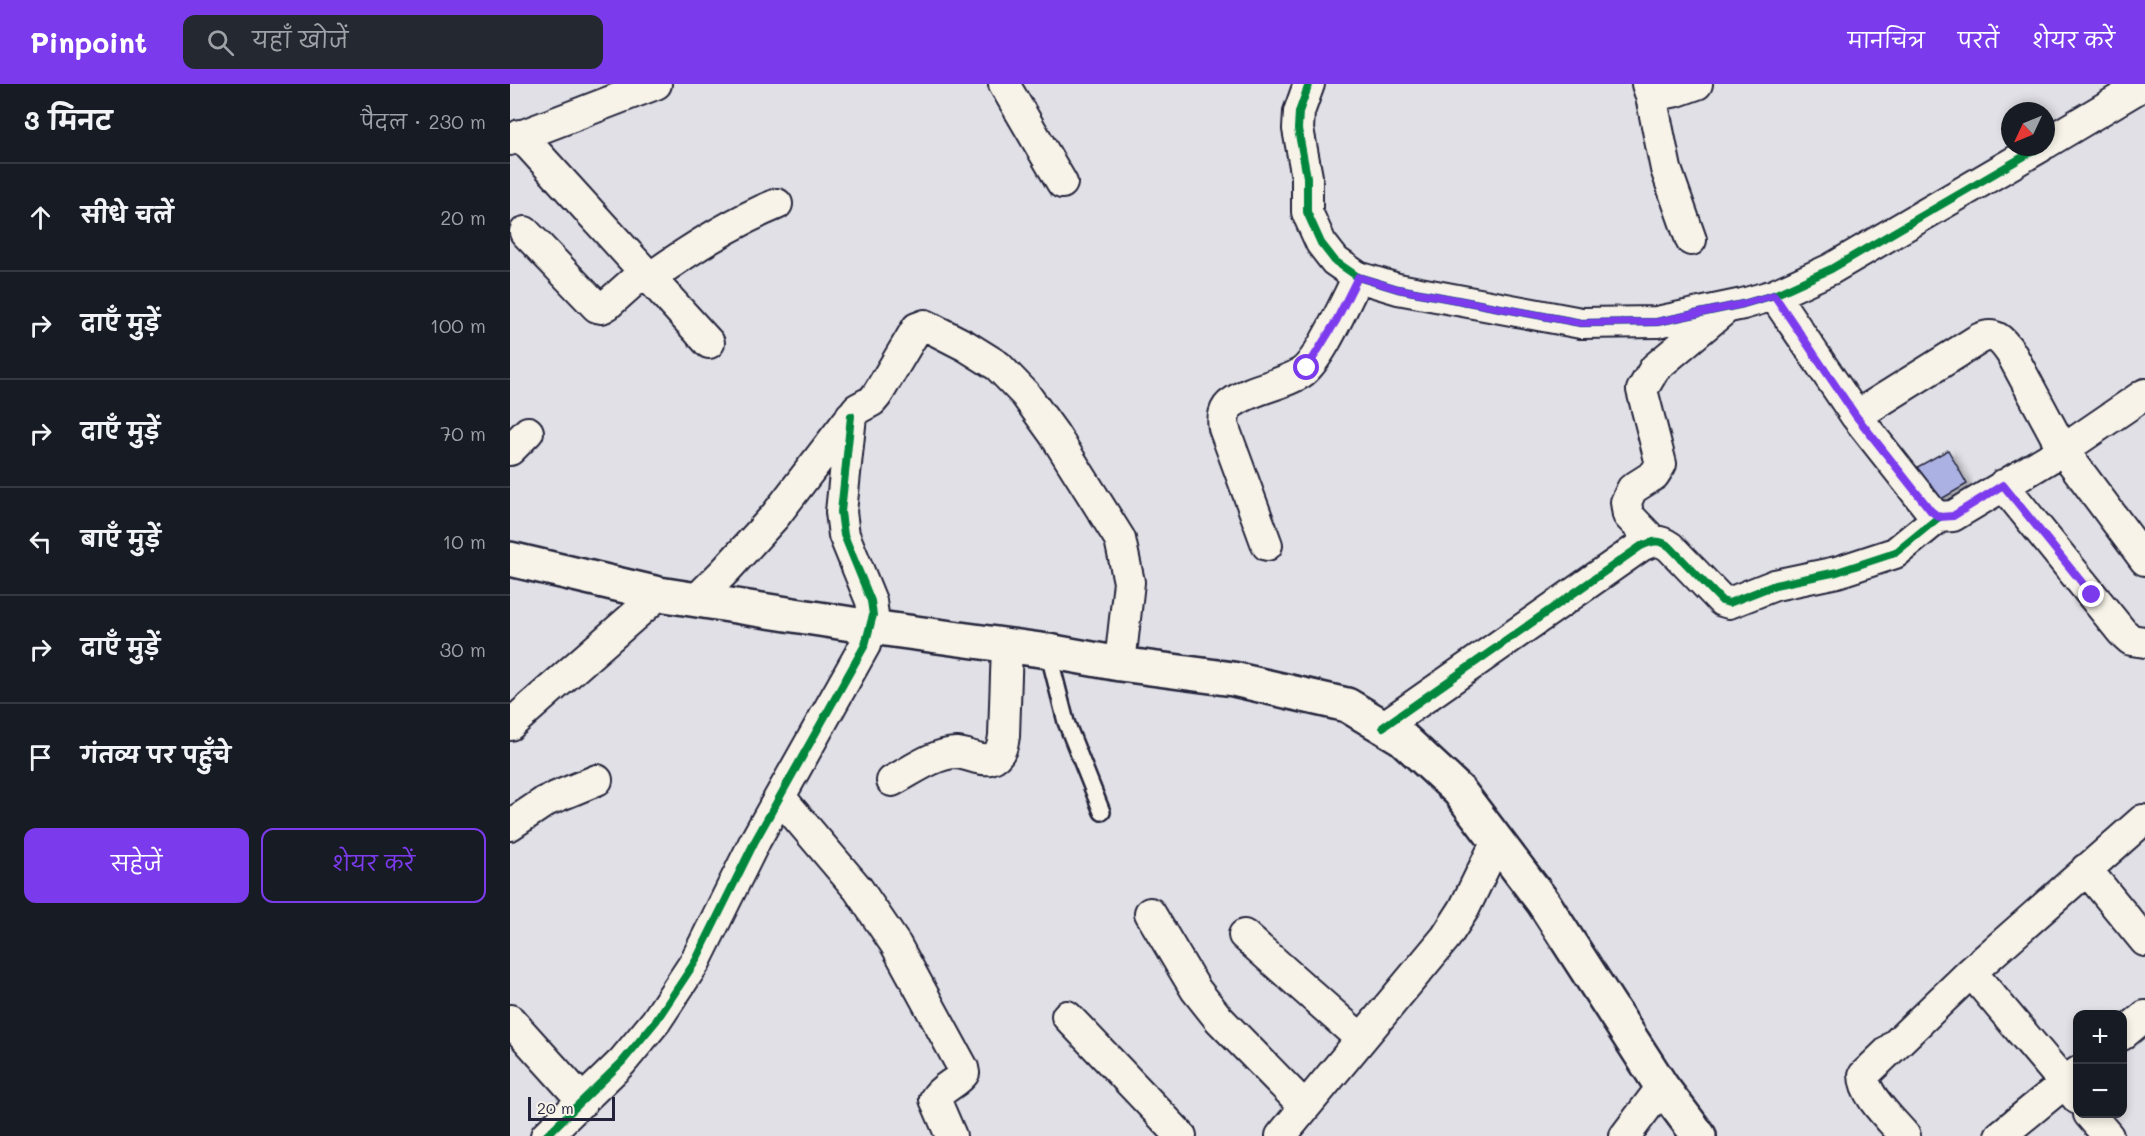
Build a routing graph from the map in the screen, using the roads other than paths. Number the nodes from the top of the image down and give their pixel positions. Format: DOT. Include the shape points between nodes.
graph roads {
  1 [pos="656,84"];
  2 [pos="1004,84"];
  3 [pos="1309,84"];
  4 [pos="1697,84"];
  5 [pos="2145,84"];
  6 [pos="1649,90"];
  7 [pos="515,137"];
  8 [pos="2055,138"];
  9 [pos="2025,156"];
  10 [pos="1062,183"];
  11 [pos="777,204"];
  12 [pos="525,232"];
  13 [pos="1691,240"];
  14 [pos="647,275"];
  15 [pos="1358,277"];
  16 [pos="1774,295"];
  17 [pos="1726,308"];
  18 [pos="709,343"];
  19 [pos="2145,393"];
  20 [pos="851,416"];
  21 [pos="1856,416"];
  22 [pos="2062,450"];
  23 [pos="2003,485"];
  24 [pos="1939,517"];
  25 [pos="1653,541"];
  26 [pos="1267,545"];
  27 [pos="510,560"];
  28 [pos="2145,560"];
  29 [pos="659,594"];
  30 [pos="696,600"];
  31 [pos="870,627"];
  32 [pos="2145,642"];
  33 [pos="1007,645"];
  34 [pos="1048,651"];
  35 [pos="1120,664"];
  36 [pos="510,725"];
  37 [pos="1383,727"];
  38 [pos="597,780"];
  39 [pos="892,782"];
  40 [pos="780,797"];
  41 [pos="1102,812"];
  42 [pos="2144,820"];
  43 [pos="510,825"];
  44 [pos="1497,841"];
  45 [pos="2086,869"];
  46 [pos="1150,913"];
  47 [pos="1244,936"];
  48 [pos="2145,941"];
  49 [pos="1971,972"];
  50 [pos="1066,1016"];
  51 [pos="2145,1016"];
  52 [pos="510,1020"];
  53 [pos="2127,1031"];
  54 [pos="1360,1038"];
  55 [pos="2073,1085"];
  56 [pos="1662,1087"];
  57 [pos="583,1101"];
  58 [pos="1305,1107"];
  59 [pos="2093,1118"];
  60 [pos="1166,1131"];
  61 [pos="546,1136"];
  62 [pos="951,1136"];
  63 [pos="1281,1136"];
  64 [pos="1625,1136"];
  65 [pos="1699,1136"];
  66 [pos="1905,1136"];
  67 [pos="2000,1136"];
  68 [pos="2108,1136"];
  1 -- 7 [label="street"];
  2 -- 10 [label="street"];
  3 -- 15 [label="street" via="1299,112 1298,129 1307,177 1307,212 1321,243 1335,261"];
  4 -- 6 [label="street" via="1677,91"];
  5 -- 8 [label="street"];
  6 -- 13 [label="street" via="1666,168"];
  7 -- 14 [label="street"];
  9 -- 16 [label="street" via="1831,269"];
  11 -- 14 [label="street" via="745,218"];
  12 -- 14 [label="street" via="597,307 607,305"];
  14 -- 18 [label="street"];
  15 -- 17 [label="street" via="1398,289 1581,323 1657,322"];
  15 -- 26 [label="street" via="1307,368 1231,403 1225,412 1224,428"];
  16 -- 17 [label="street"];
  16 -- 21 [label="street"];
  17 -- 25 [label="street" via="1655,368 1642,390 1661,464 1654,476 1632,489 1626,502 1628,515"];
  19 -- 22 [label="street"];
  20 -- 30 [label="street" via="775,516"];
  20 -- 31 [label="street" via="841,512 844,535 871,601"];
  20 -- 35 [label="street" via="877,395 922,325 998,366 1025,394 1054,434 1120,539 1129,582"];
  21 -- 22 [label="street" via="1988,335 2002,340 2011,353"];
  21 -- 24 [label="street"];
  22 -- 23 [label="street"];
  22 -- 28 [label="street"];
  23 -- 24 [label="street" via="1953,516"];
  23 -- 32 [label="street" via="2122,632 2132,640"];
  24 -- 25 [label="street" via="1895,553 1837,572 1775,585 1728,603 1670,547"];
  25 -- 37 [label="street"];
  27 -- 29 [label="main road"];
  29 -- 30 [label="main road"];
  29 -- 36 [label="street"];
  30 -- 31 [label="main road"];
  31 -- 33 [label="main road"];
  31 -- 40 [label="street" via="853,668"];
  33 -- 34 [label="main road"];
  33 -- 39 [label="street" via="1004,736 996,755 988,760 957,753 942,756"];
  34 -- 35 [label="main road"];
  34 -- 41 [label="lane" via="1066,722"];
  35 -- 37 [label="main road" via="1233,679 1347,705"];
  37 -- 44 [label="main road" via="1402,738 1459,791"];
  38 -- 43 [label="street" via="546,801"];
  40 -- 57 [label="street" via="695,962 656,1021"];
  40 -- 62 [label="street" via="858,889 896,945 963,1068 962,1077 942,1089 935,1099"];
  42 -- 45 [label="street"];
  44 -- 54 [label="street" via="1446,937"];
  44 -- 56 [label="main road" via="1543,902"];
  45 -- 48 [label="street"];
  45 -- 49 [label="street"];
  46 -- 58 [label="street" via="1196,990 1219,1020"];
  47 -- 54 [label="street"];
  49 -- 55 [label="street"];
  49 -- 66 [label="street" via="1863,1075 1872,1098"];
  50 -- 60 [label="street"];
  51 -- 53 [label="street"];
  52 -- 57 [label="street"];
  54 -- 58 [label="street"];
  55 -- 67 [label="street"];
  56 -- 64 [label="street"];
  56 -- 65 [label="main road"];
  57 -- 61 [label="street"];
  58 -- 63 [label="street"];
  59 -- 68 [label="street"];
}
